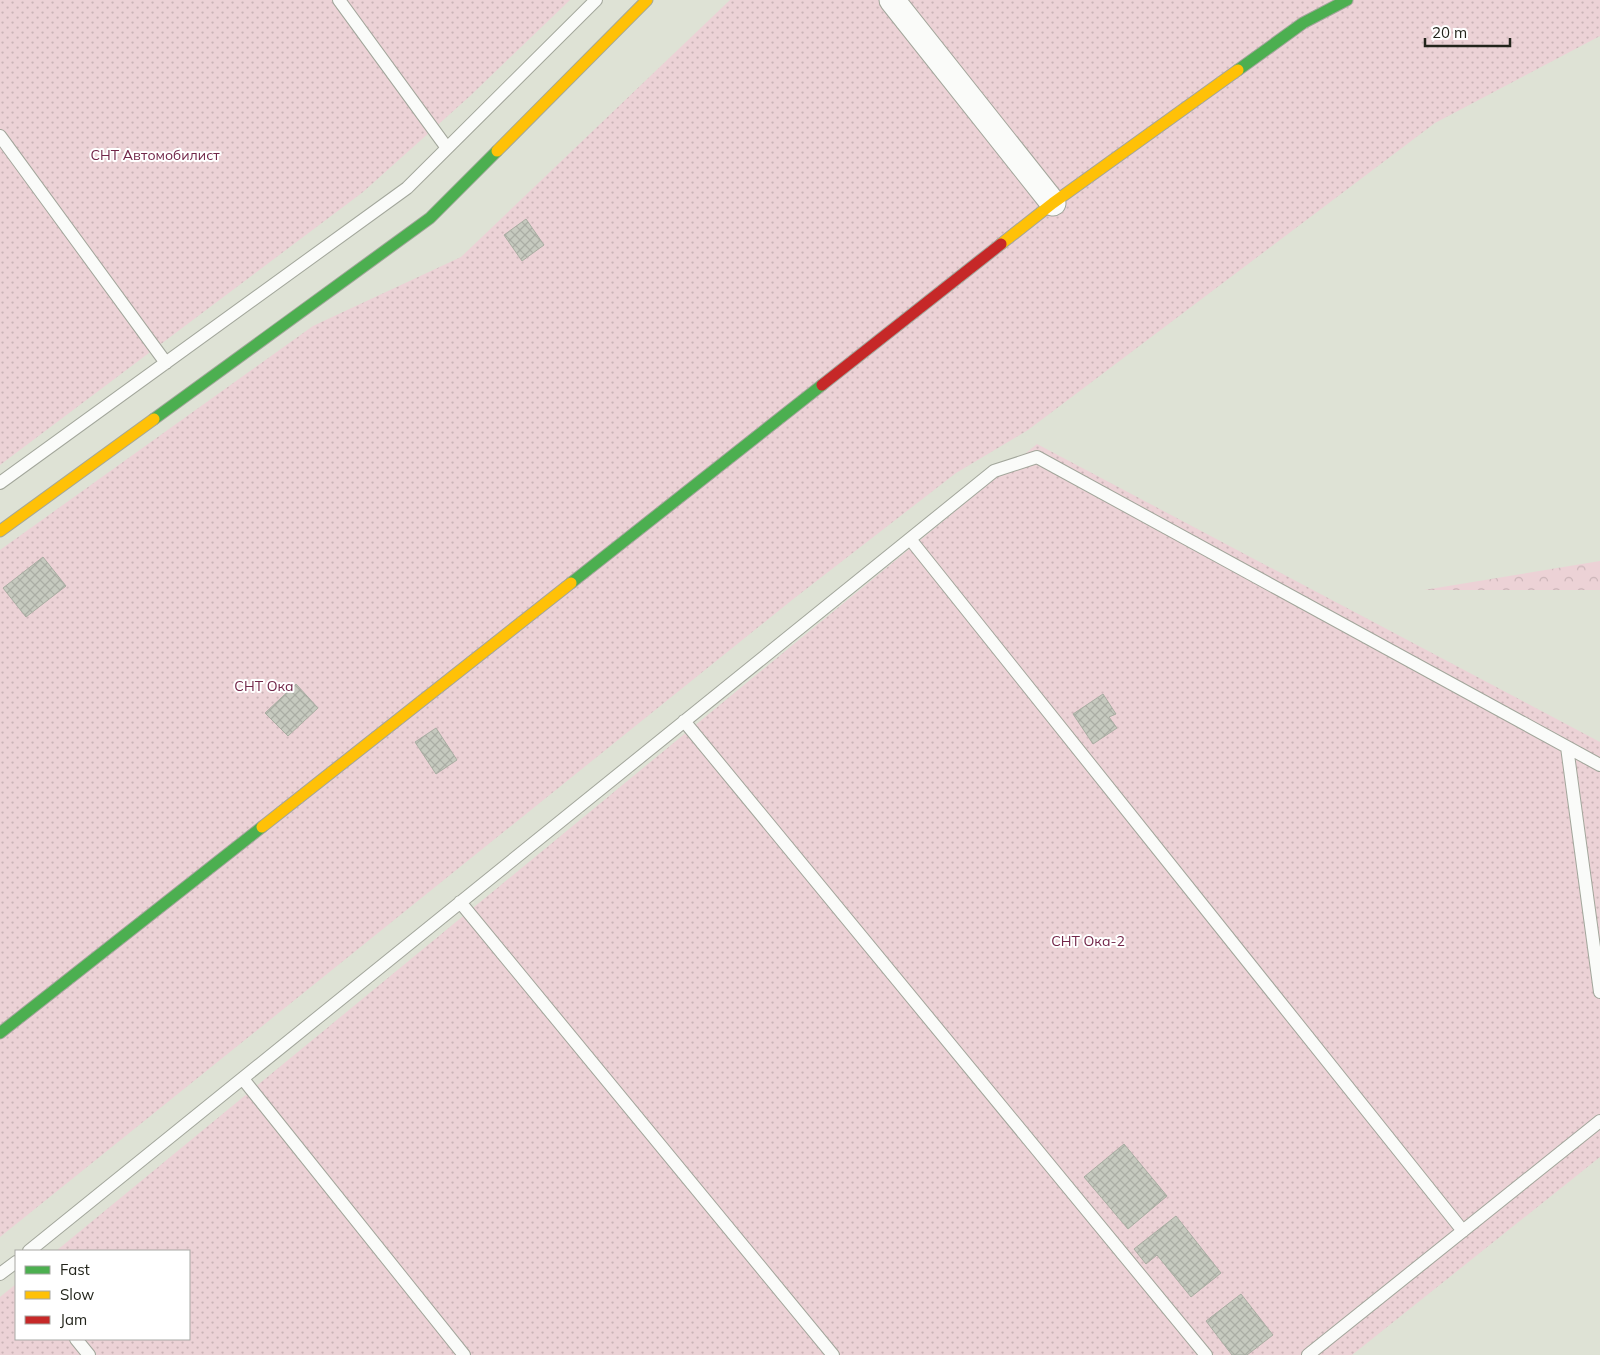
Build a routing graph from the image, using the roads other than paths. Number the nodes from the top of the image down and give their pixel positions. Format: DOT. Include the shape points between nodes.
graph roads {
  1 [pos="339,0"];
  2 [pos="596,0"];
  3 [pos="647,0"];
  4 [pos="892,0"];
  5 [pos="1348,0"];
  6 [pos="0,136"];
  7 [pos="447,148"];
  8 [pos="1053,203"];
  9 [pos="166,363"];
  10 [pos="0,483"];
  11 [pos="0,531"];
  12 [pos="910,539"];
  13 [pos="684,721"];
  14 [pos="1566,747"];
  15 [pos="1600,765"];
  16 [pos="460,902"];
  17 [pos="1600,992"];
  18 [pos="0,1033"];
  19 [pos="243,1079"];
  20 [pos="1600,1121"];
  21 [pos="1463,1231"];
  22 [pos="30,1250"];
  23 [pos="15,1264"];
  24 [pos="0,1274"];
  25 [pos="77,1340"];
  26 [pos="89,1355"];
  27 [pos="464,1355"];
  28 [pos="833,1355"];
  29 [pos="1206,1355"];
  30 [pos="1308,1355"];
  1 -- 7 [label="lane"];
  2 -- 7 [label="lane"];
  3 -- 11 [label="street" via="430,218"];
  4 -- 8 [label="street"];
  5 -- 8 [label="street" via="1303,23"];
  6 -- 9 [label="lane"];
  7 -- 9 [label="lane" via="407,188"];
  8 -- 18 [label="street"];
  9 -- 10 [label="lane"];
  12 -- 13 [label="lane"];
  12 -- 14 [label="lane" via="994,471 1037,457"];
  12 -- 21 [label="lane"];
  13 -- 16 [label="lane"];
  13 -- 29 [label="lane"];
  14 -- 15 [label="lane"];
  14 -- 17 [label="lane"];
  16 -- 19 [label="lane"];
  16 -- 28 [label="lane"];
  19 -- 22 [label="lane"];
  19 -- 27 [label="lane"];
  20 -- 21 [label="lane"];
  21 -- 30 [label="lane"];
  23 -- 24 [label="lane"];
  25 -- 26 [label="lane"];
}
